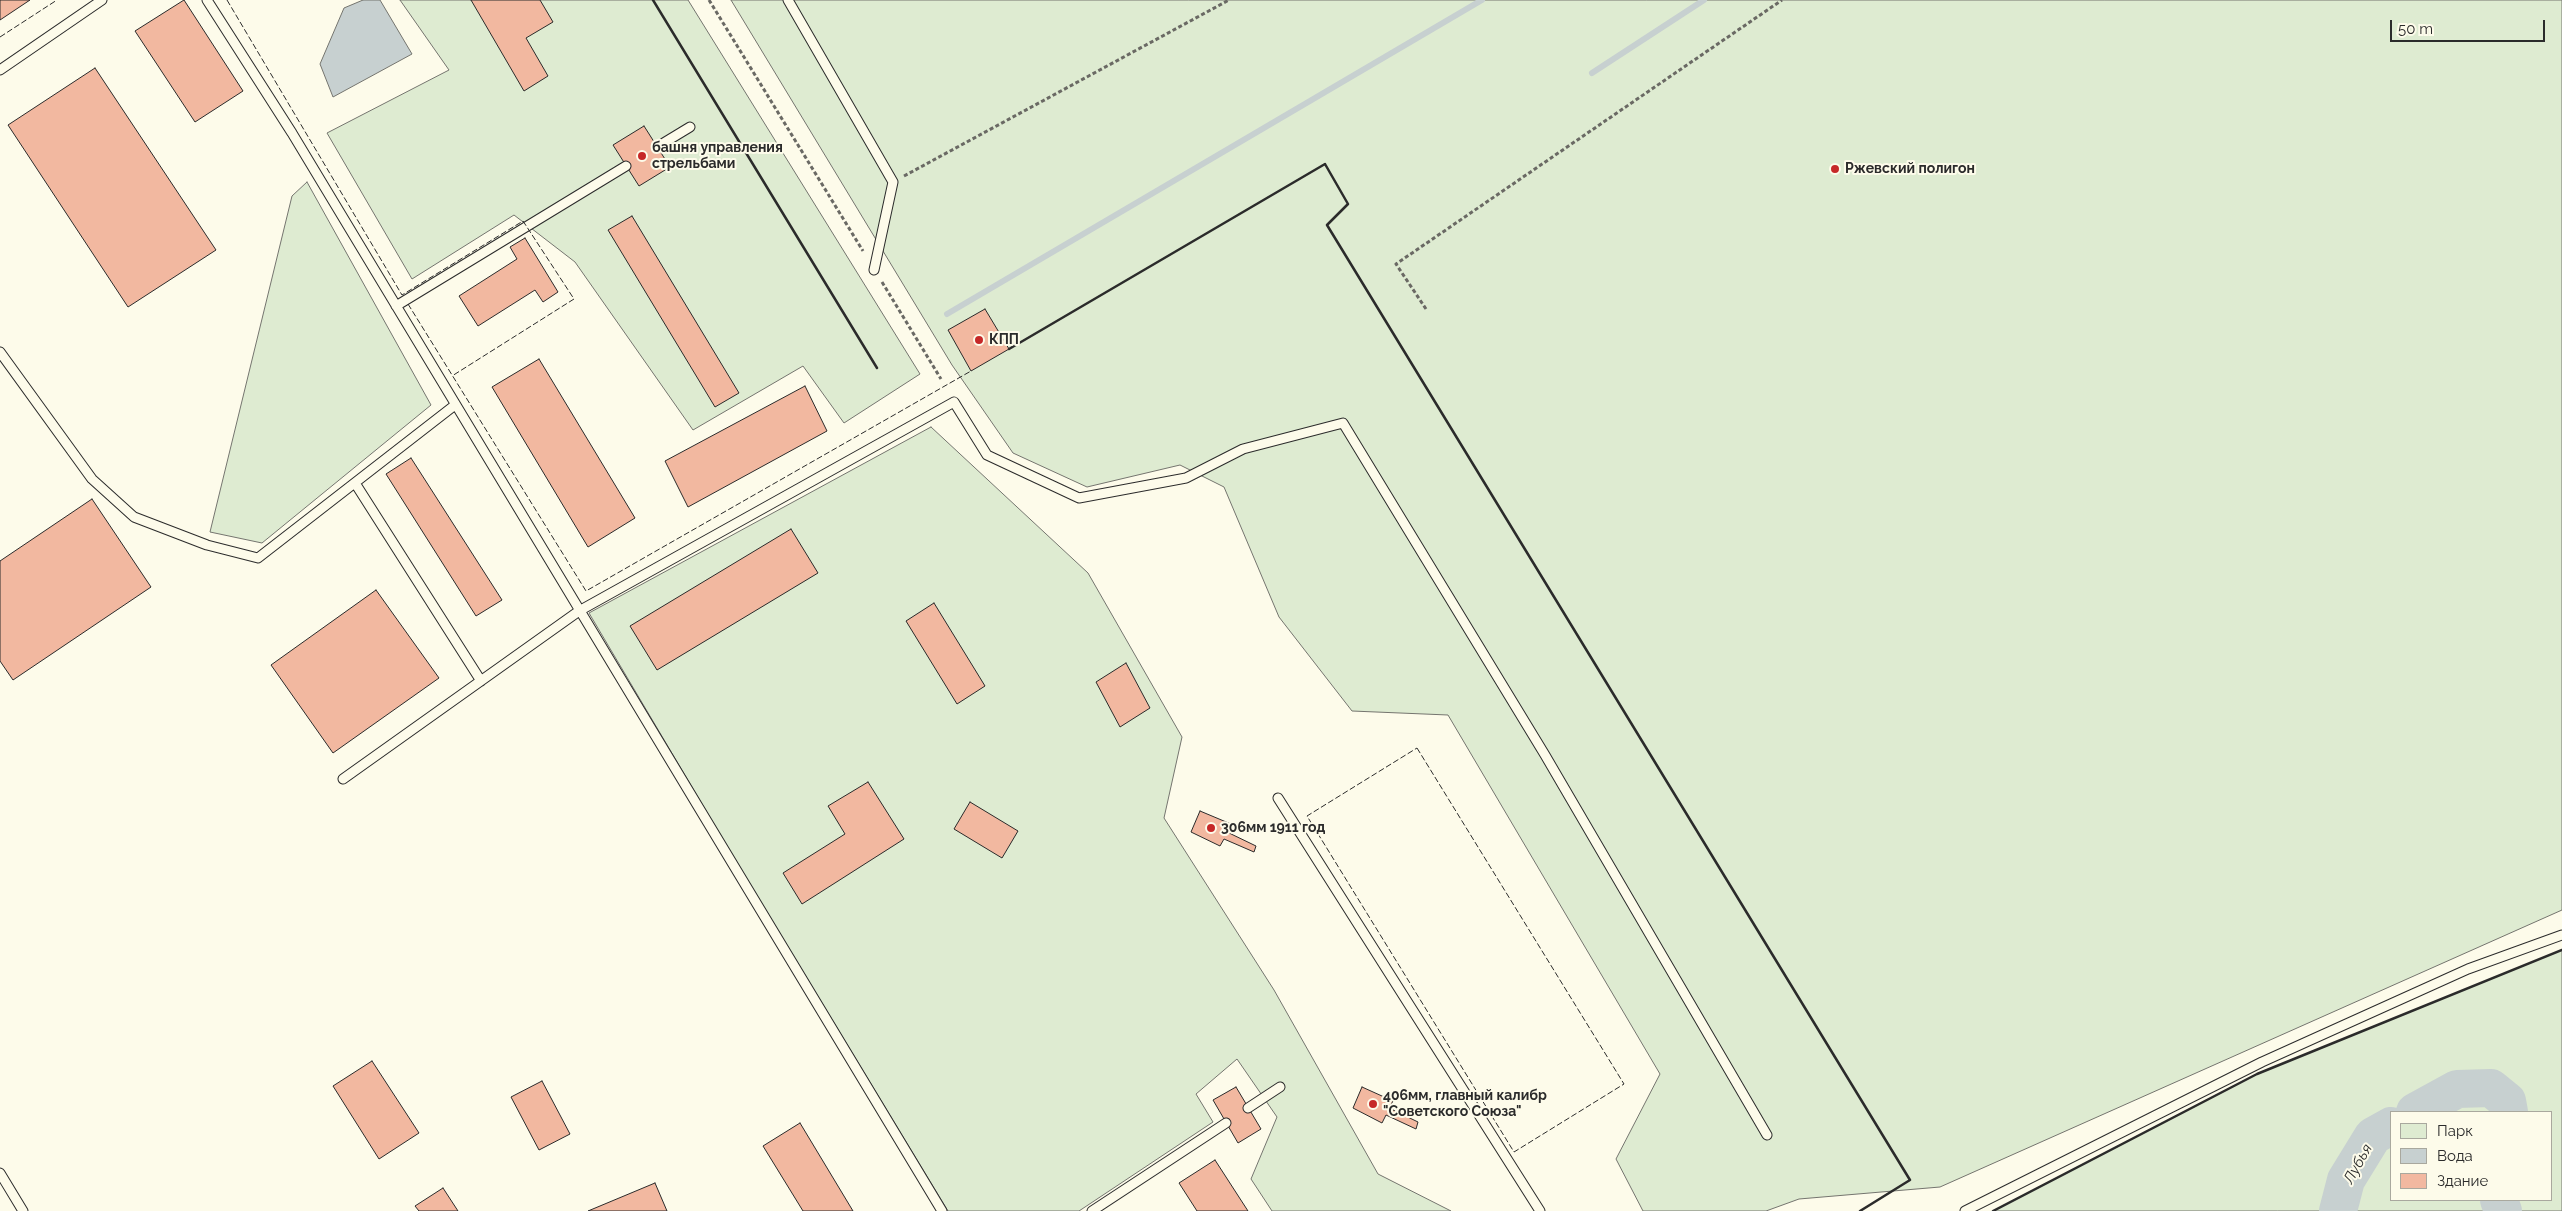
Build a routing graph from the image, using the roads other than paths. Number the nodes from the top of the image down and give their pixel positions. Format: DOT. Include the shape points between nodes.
graph roads {
  1 [pos="102,0"];
  2 [pos="207,0"];
  3 [pos="788,0"];
  4 [pos="0,70"];
  5 [pos="690,127"];
  6 [pos="657,147"];
  7 [pos="626,166"];
  8 [pos="874,270"];
  9 [pos="396,306"];
  10 [pos="0,352"];
  11 [pos="455,405"];
  12 [pos="355,483"];
  13 [pos="579,611"];
  14 [pos="481,681"];
  15 [pos="343,779"];
  16 [pos="1278,798"];
  17 [pos="2562,935"];
  18 [pos="1280,1087"];
  19 [pos="1248,1108"];
  20 [pos="1226,1123"];
  21 [pos="1767,1135"];
  22 [pos="0,1174"];
  23 [pos="23,1211"];
  24 [pos="942,1211"];
  25 [pos="1092,1211"];
  26 [pos="1540,1211"];
  27 [pos="1965,1211"];
  1 -- 4 [label="lane"];
  2 -- 9 [label="lane"];
  3 -- 8 [label="lane" via="893,182"];
  5 -- 6 [label="lane"];
  7 -- 9 [label="lane"];
  9 -- 11 [label="lane"];
  10 -- 12 [label="lane" via="92,480 134,517 207,545 258,558"];
  11 -- 12 [label="lane"];
  11 -- 13 [label="lane"];
  12 -- 14 [label="lane"];
  13 -- 14 [label="lane"];
  13 -- 21 [label="lane" via="954,402 987,455 1079,498 1186,478 1243,448 1343,423 1545,755"];
  13 -- 24 [label="lane"];
  14 -- 15 [label="lane"];
  16 -- 26 [label="lane"];
  17 -- 27 [label="lane" via="2468,969 2262,1062"];
  18 -- 19 [label="lane"];
  20 -- 25 [label="lane"];
  22 -- 23 [label="lane"];
}
